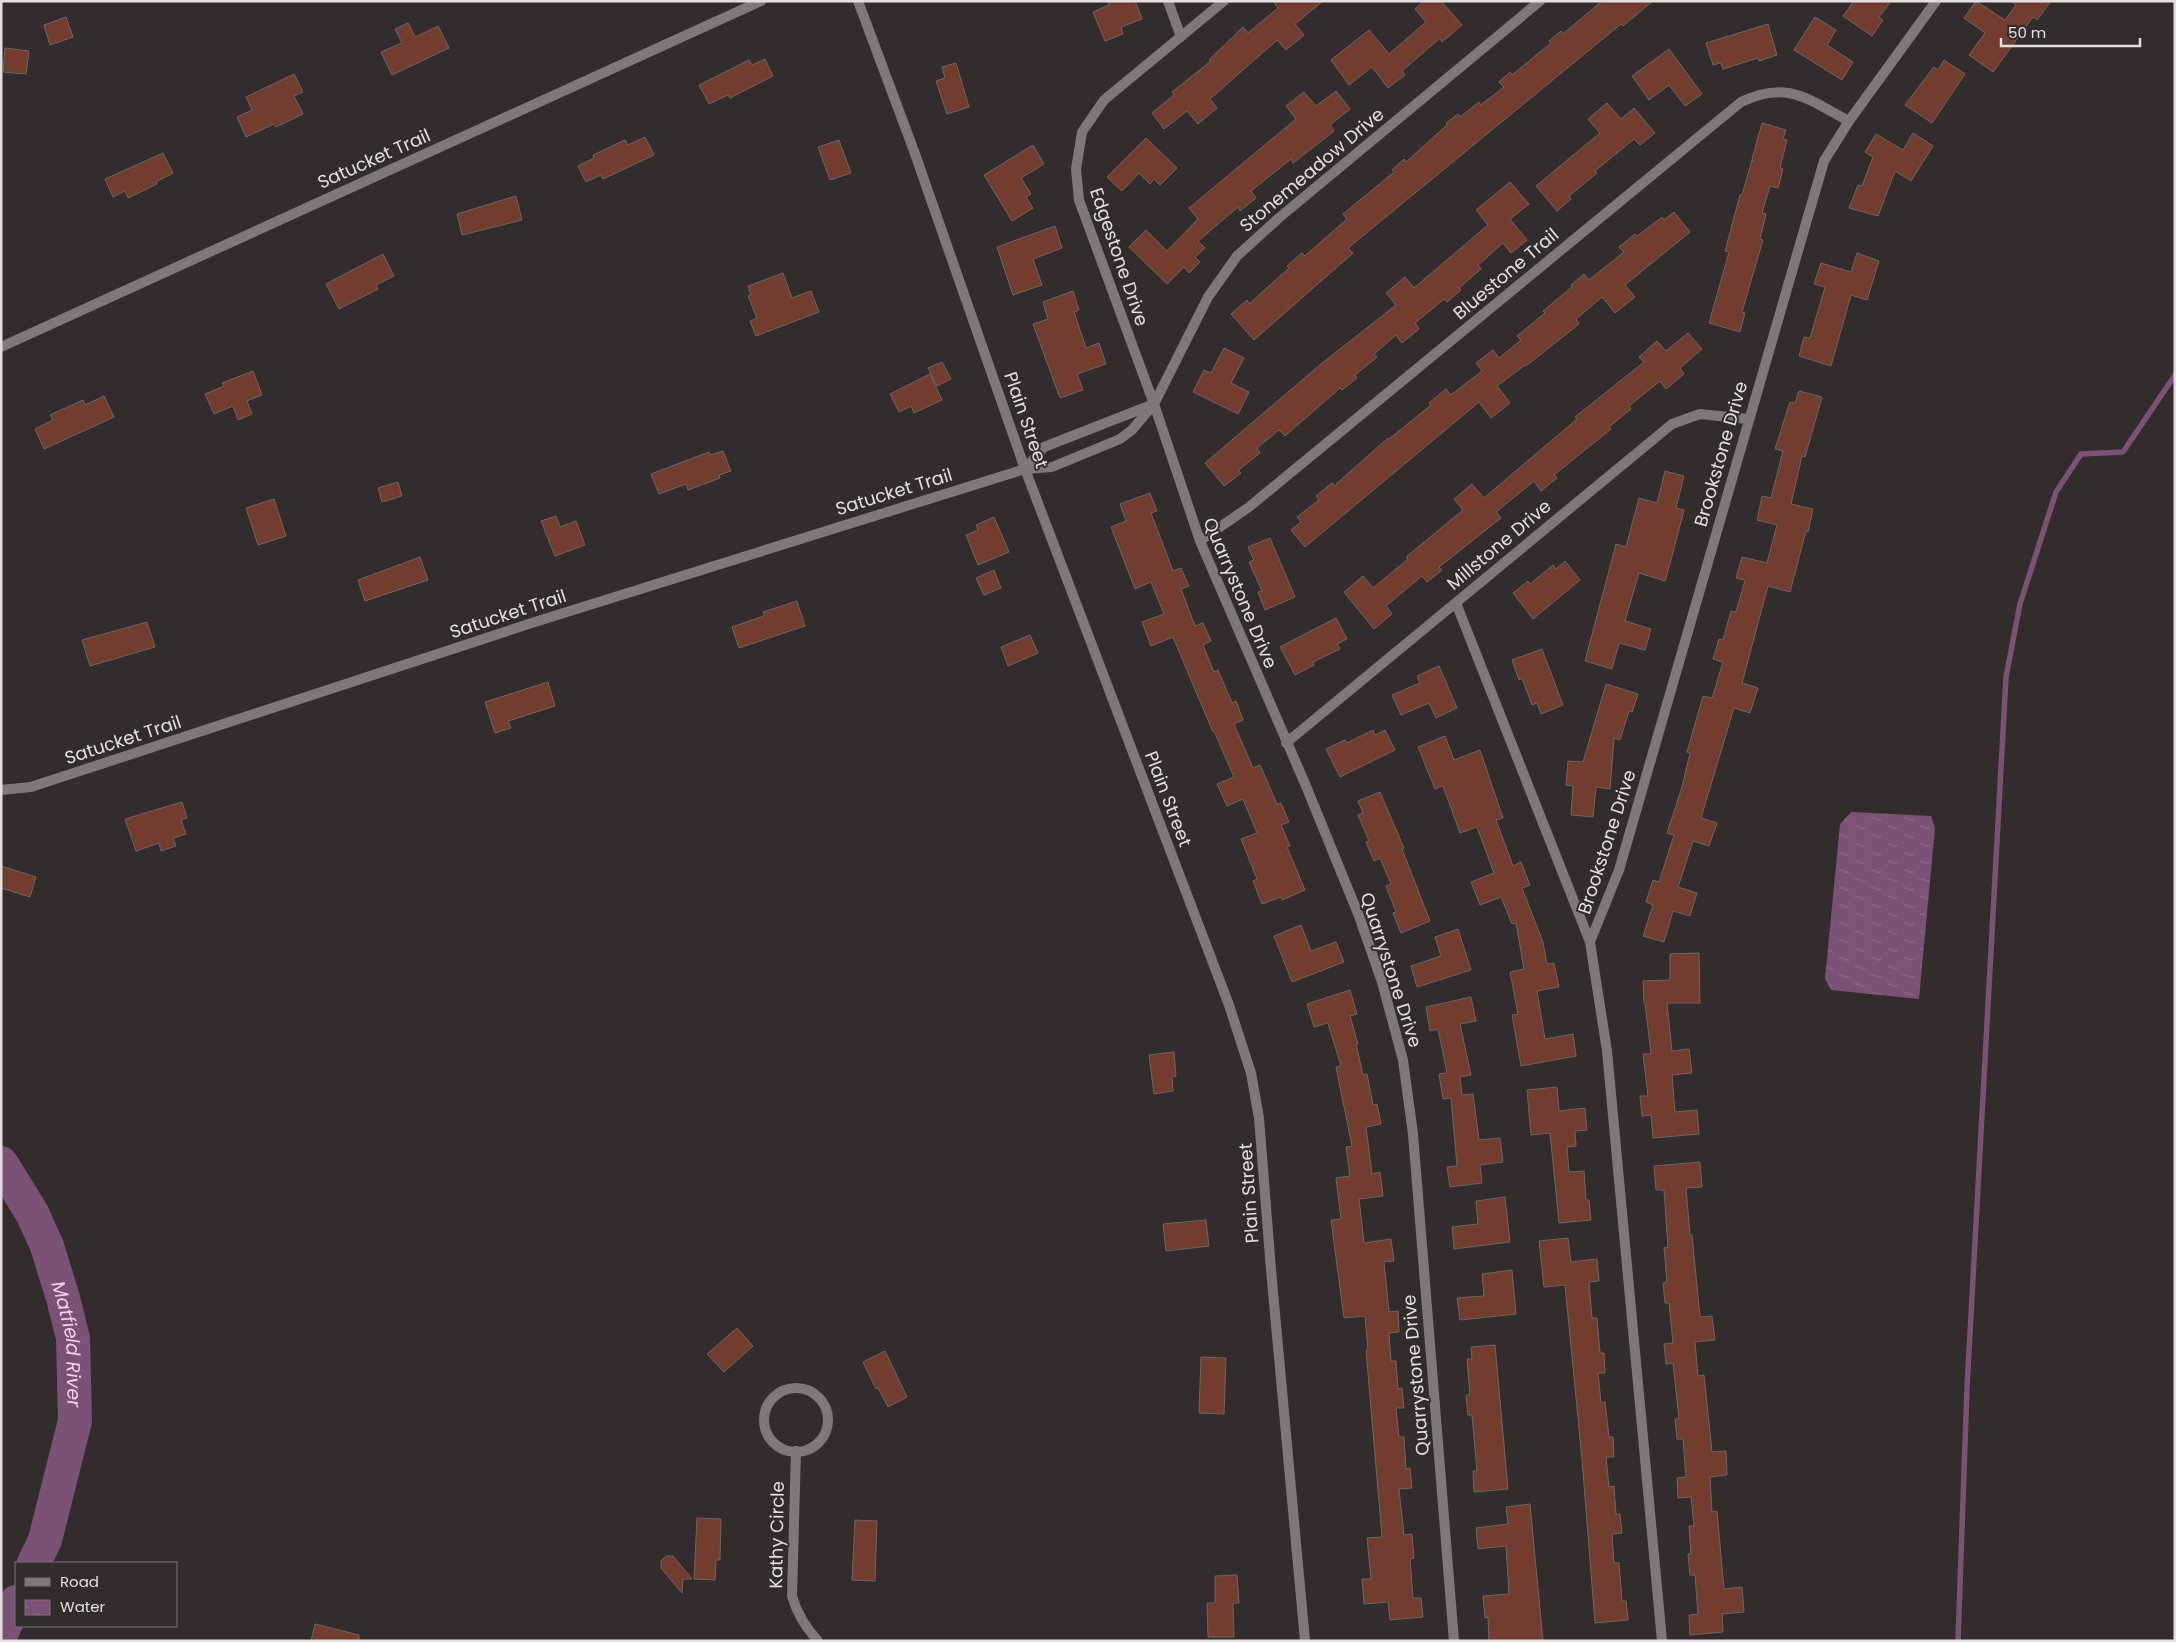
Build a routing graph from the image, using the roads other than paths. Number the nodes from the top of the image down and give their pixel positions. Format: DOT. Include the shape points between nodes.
graph roads {
  1 [pos="761,1"];
  2 [pos="858,1"];
  3 [pos="1168,1"];
  4 [pos="1224,1"];
  5 [pos="1540,1"];
  6 [pos="1936,1"];
  7 [pos="1181,37"];
  8 [pos="1848,121"];
  9 [pos="1,347"];
  10 [pos="1154,404"];
  11 [pos="1748,419"];
  12 [pos="1025,469"];
  13 [pos="1200,541"];
  14 [pos="1456,602"];
  15 [pos="1286,743"];
  16 [pos="1,790"];
  17 [pos="1590,942"];
  18 [pos="796,1451"];
  19 [pos="818,1641"];
  20 [pos="1305,1641"];
  21 [pos="1454,1641"];
  22 [pos="1662,1641"];
  1 -- 9 [label="street, Satucket Trail"];
  2 -- 12 [label="street, Plain Street" via="911,142"];
  3 -- 7 [label="street"];
  4 -- 7 [label="street, Edgestone Drive"];
  5 -- 10 [label="street, Stonemeadow Drive" via="1237,256 1208,298"];
  6 -- 8 [label="street, Brookstone Drive"];
  7 -- 10 [label="street, Edgestone Drive" via="1104,100 1082,132 1076,170 1079,200"];
  8 -- 11 [label="street, Brookstone Drive" via="1832,145 1818,177"];
  8 -- 13 [label="street, Bluestone Trail" via="1794,93 1766,93 1741,102 1250,507"];
  10 -- 12 [label="street" via="1044,447"];
  10 -- 12 [label="street, Stonemeadow Drive" via="1120,439 1052,467"];
  10 -- 13 [label="street, Quarrystone Drive"];
  11 -- 14 [label="street, Millstone Drive" via="1700,414 1672,424"];
  11 -- 17 [label="street, Brookstone Drive" via="1619,870"];
  12 -- 16 [label="street, Satucket Trail" via="529,624 31,787"];
  12 -- 20 [label="street, Plain Street" via="1229,1005 1256,1094"];
  13 -- 15 [label="street, Quarrystone Drive"];
  14 -- 15 [label="street, Millstone Drive"];
  14 -- 17 [label="street"];
  15 -- 21 [label="street, Quarrystone Drive" via="1359,916 1382,982 1403,1060 1413,1134"];
  17 -- 22 [label="street" via="1607,1051"];
  18 -- 18 [label="street" via="784,1449 773,1442 765,1419 767,1407 775,1396 798,1388 820,1398 828,1420 818,1442 808,1449"];
  18 -- 19 [label="street, Kathy Circle" via="792,1596 805,1628"];
}
